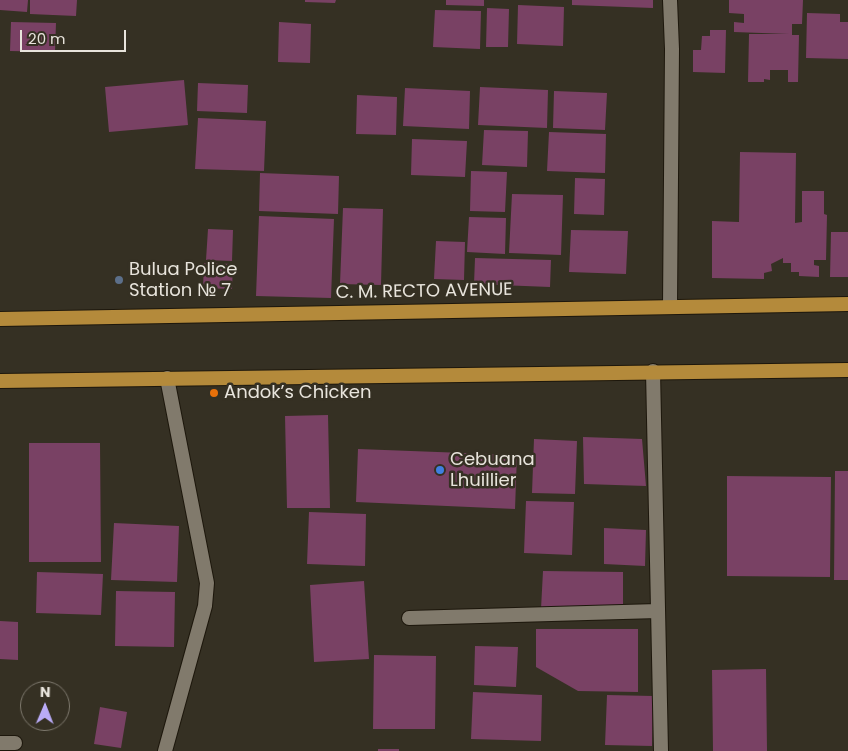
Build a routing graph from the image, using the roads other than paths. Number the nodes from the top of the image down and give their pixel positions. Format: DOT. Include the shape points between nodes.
graph roads {
  1 [pos="670,0"];
  2 [pos="848,304"];
  3 [pos="670,306"];
  4 [pos="0,319"];
  5 [pos="848,370"];
  6 [pos="653,371"];
  7 [pos="167,378"];
  8 [pos="0,381"];
  9 [pos="658,611"];
  10 [pos="409,618"];
  11 [pos="0,743"];
  12 [pos="15,743"];
  13 [pos="165,751"];
  14 [pos="662,751"];
  1 -- 3 [label="street"];
  2 -- 3 [label="highway, C. M. RECTO AVENUE"];
  3 -- 4 [label="highway, C. M. RECTO AVENUE"];
  5 -- 6 [label="highway"];
  6 -- 7 [label="highway"];
  6 -- 9 [label="street"];
  7 -- 8 [label="highway"];
  7 -- 13 [label="street" via="207,583 205,606"];
  9 -- 10 [label="street"];
  9 -- 14 [label="street"];
  11 -- 12 [label="street"];
}
